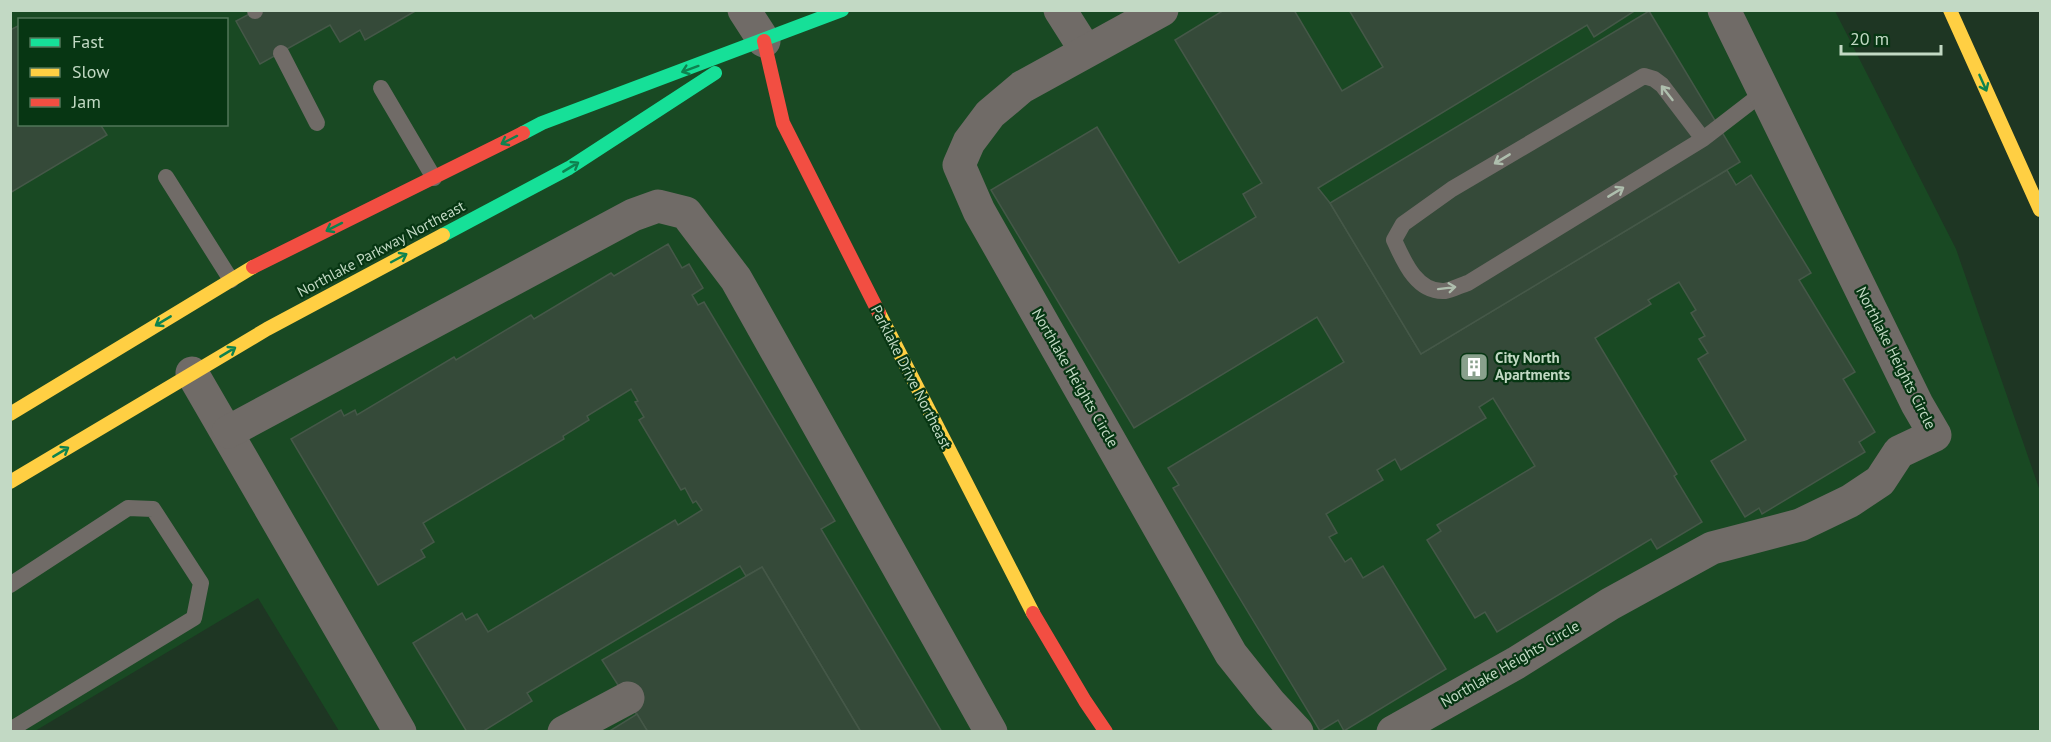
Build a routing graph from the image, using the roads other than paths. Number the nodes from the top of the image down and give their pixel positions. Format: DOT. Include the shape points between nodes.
graph roads {
  1 [pos="744,10"];
  2 [pos="842,10"];
  3 [pos="1060,10"];
  4 [pos="1162,10"];
  5 [pos="1724,10"];
  6 [pos="1950,10"];
  7 [pos="764,41"];
  8 [pos="1086,51"];
  9 [pos="281,53"];
  10 [pos="381,88"];
  11 [pos="1764,92"];
  12 [pos="317,123"];
  13 [pos="1703,139"];
  14 [pos="166,177"];
  15 [pos="434,178"];
  16 [pos="2040,210"];
  17 [pos="231,280"];
  18 [pos="192,373"];
  19 [pos="10,414"];
  20 [pos="228,432"];
  21 [pos="10,482"];
  22 [pos="10,585"];
  23 [pos="628,698"];
  24 [pos="10,730"];
  25 [pos="400,732"];
  26 [pos="564,732"];
  27 [pos="991,732"];
  28 [pos="1106,732"];
  29 [pos="1297,732"];
  30 [pos="1393,732"];
  1 -- 7 [label="street, Parklake Drive Northeast"];
  2 -- 7 [label="main road, Northlake Parkway Northeast"];
  3 -- 8 [label="street"];
  4 -- 8 [label="street, Northlake Heights Circle"];
  5 -- 11 [label="street, Northlake Heights Circle"];
  6 -- 16 [label="main road, one-way"];
  7 -- 15 [label="main road, Northlake Parkway Northeast, one-way" via="542,123"];
  18 -- 7 [label="main road, Northlake Parkway Northeast, one-way" via="267,328 569,168"];
  7 -- 28 [label="main road, Parklake Drive Northeast" via="783,123 1023,596"];
  8 -- 29 [label="street, Northlake Heights Circle" via="1022,87 990,114 969,142 959,165 979,211 1232,654"];
  9 -- 12 [label="lane"];
  10 -- 15 [label="lane"];
  11 -- 13 [label="lane"];
  11 -- 30 [label="street, Northlake Heights Circle" via="1935,435 1899,452 1880,481 1850,501 1800,525 1712,548"];
  13 -- 13 [label="lane, one-way" via="1662,85 1644,76 1452,189 1403,224 1394,240 1405,265 1424,286 1445,291 1468,283"];
  14 -- 17 [label="lane"];
  15 -- 17 [label="main road, Northlake Parkway Northeast, one-way"];
  17 -- 19 [label="main road, Northlake Parkway Northeast, one-way"];
  18 -- 20 [label="street"];
  21 -- 18 [label="main road, Northlake Parkway Northeast, one-way"];
  20 -- 25 [label="street"];
  20 -- 27 [label="street" via="633,215 658,206 686,213 736,279"];
  22 -- 24 [label="lane" via="128,508 153,509 201,583 194,618"];
  23 -- 26 [label="street"];
}
